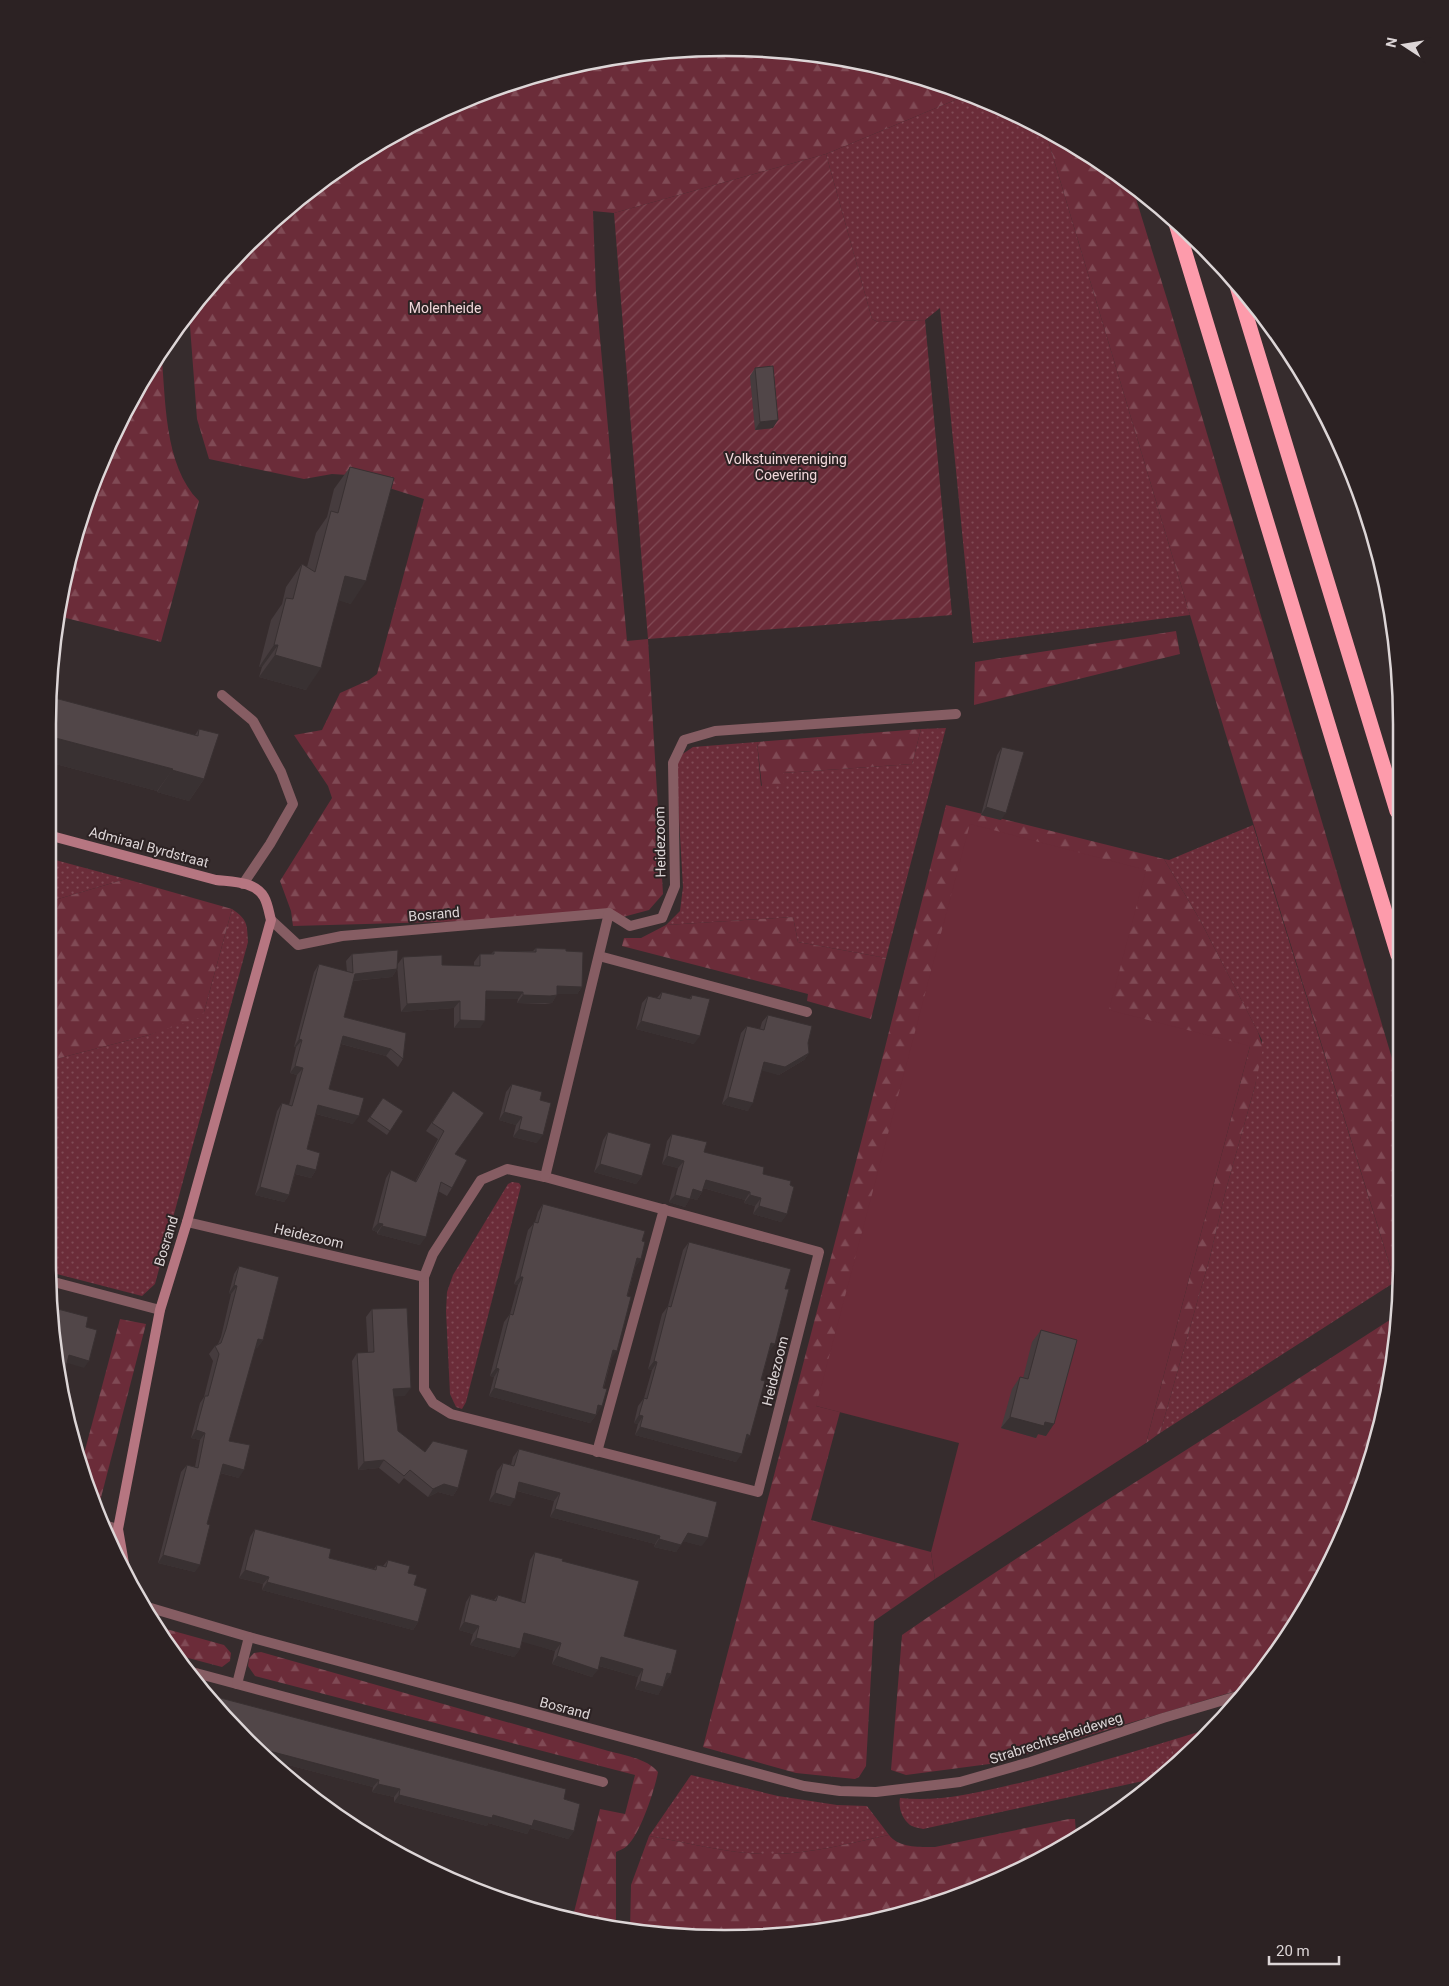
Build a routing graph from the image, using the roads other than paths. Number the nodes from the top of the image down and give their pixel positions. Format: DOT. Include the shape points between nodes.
graph roads {
  1 [pos="1180,236"];
  2 [pos="1242,302"];
  3 [pos="222,695"];
  4 [pos="956,714"];
  5 [pos="1393,798"];
  6 [pos="56,836"];
  7 [pos="243,884"];
  8 [pos="608,913"];
  9 [pos="271,920"];
  10 [pos="1393,939"];
  11 [pos="600,956"];
  12 [pos="807,1012"];
  13 [pos="545,1177"];
  14 [pos="664,1210"];
  15 [pos="187,1222"];
  16 [pos="424,1277"];
  17 [pos="57,1283"];
  18 [pos="160,1310"];
  19 [pos="597,1452"];
  20 [pos="112,1527"];
  21 [pos="118,1529"];
  22 [pos="122,1549"];
  23 [pos="154,1609"];
  24 [pos="249,1637"];
  25 [pos="199,1674"];
  26 [pos="237,1684"];
  27 [pos="1230,1698"];
  28 [pos="603,1782"];
  29 [pos="876,1792"];
  1 -- 10 [label="highway"];
  2 -- 5 [label="highway"];
  3 -- 7 [label="street" via="253,720 294,804"];
  4 -- 8 [label="street, Heidezoom" via="715,730 684,740 673,763 675,886 662,918 630,926"];
  6 -- 7 [label="street, Admiraal Byrdstraat" via="216,880"];
  7 -- 9 [label="street, Bosrand" via="254,887 264,897"];
  8 -- 9 [label="street, Bosrand" via="342,936 298,945"];
  8 -- 11 [label="street"];
  9 -- 15 [label="street, Bosrand"];
  11 -- 12 [label="street"];
  11 -- 13 [label="street"];
  13 -- 14 [label="street, Heidezoom"];
  13 -- 16 [label="street, Heidezoom" via="507,1168 480,1180 433,1254"];
  14 -- 19 [label="street"];
  14 -- 19 [label="street, Heidezoom" via="819,1252 758,1492"];
  15 -- 16 [label="street, Heidezoom"];
  15 -- 18 [label="street, Bosrand"];
  16 -- 19 [label="street, Heidezoom" via="424,1388 433,1403 451,1414"];
  17 -- 18 [label="street"];
  18 -- 21 [label="street, Bosrand"];
  20 -- 21 [label="street"];
  21 -- 22 [label="street, Bosrand"];
  23 -- 24 [label="street, Bosrand"];
  24 -- 26 [label="street"];
  24 -- 29 [label="street, Bosrand" via="804,1786"];
  25 -- 26 [label="street"];
  26 -- 28 [label="street"];
  27 -- 29 [label="street, Strabrechtseheideweg" via="969,1779"];
}
